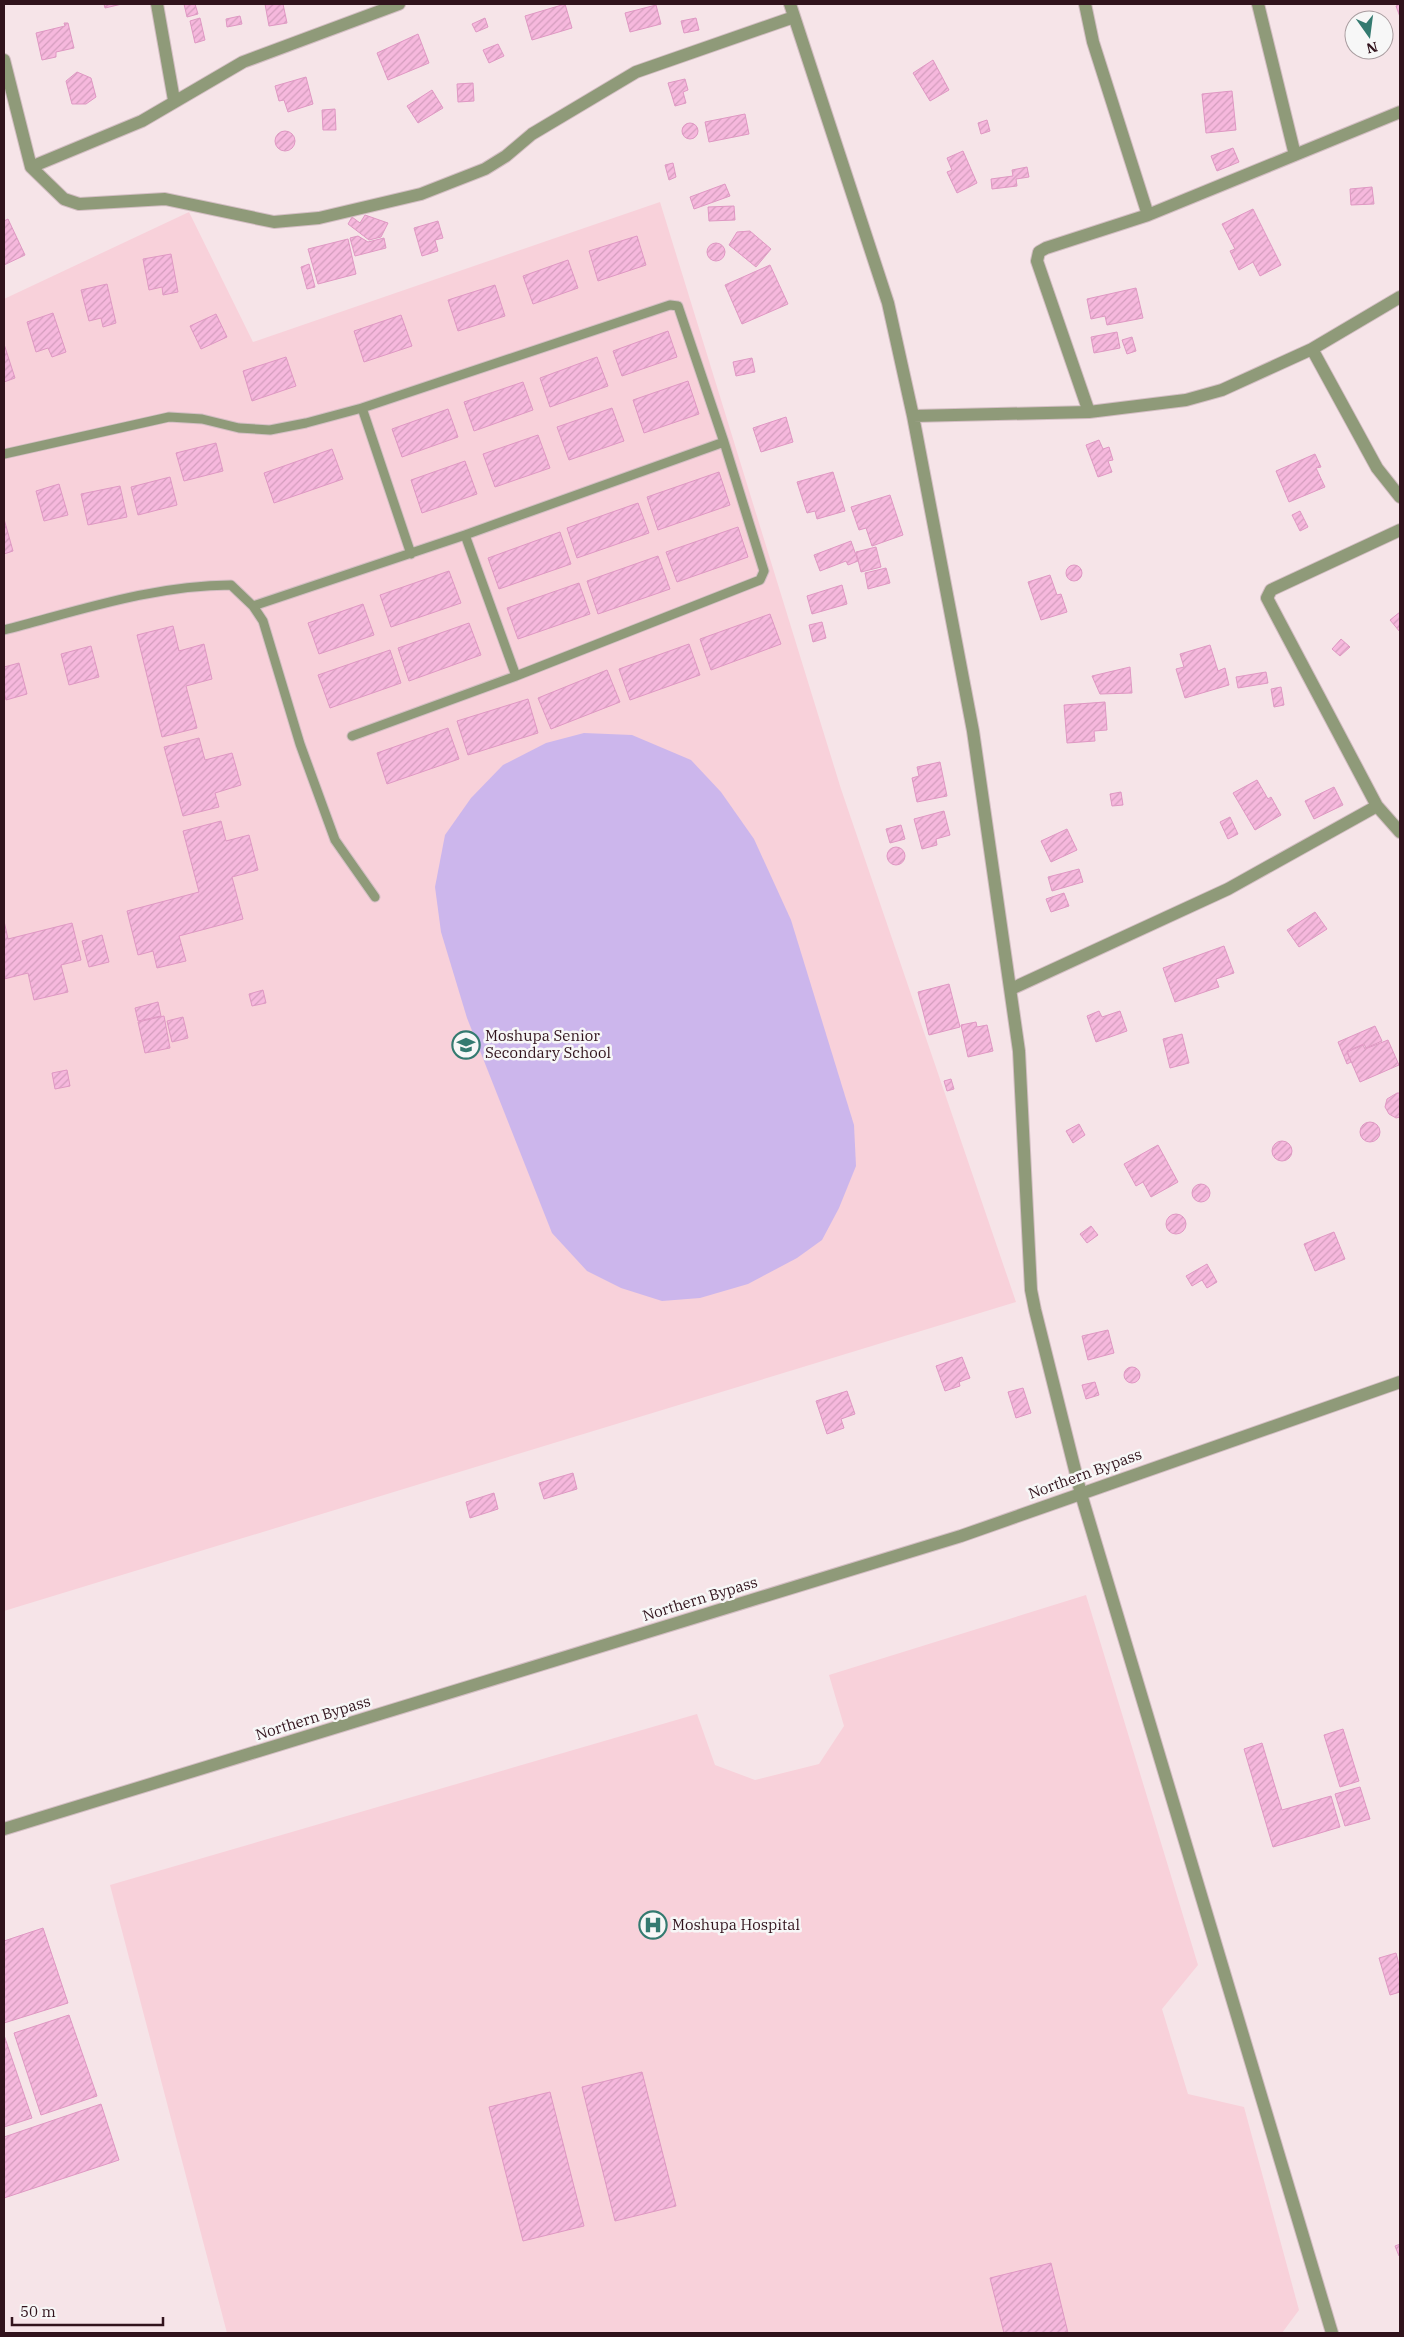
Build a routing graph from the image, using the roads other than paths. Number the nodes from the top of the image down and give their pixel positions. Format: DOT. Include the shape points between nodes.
graph roads {
  1 [pos="157,4"];
  2 [pos="399,4"];
  3 [pos="790,4"];
  4 [pos="1085,4"];
  5 [pos="1258,4"];
  6 [pos="794,17"];
  7 [pos="4,60"];
  8 [pos="174,100"];
  9 [pos="1400,112"];
  10 [pos="1295,155"];
  11 [pos="31,167"];
  12 [pos="1148,215"];
  13 [pos="1400,297"];
  14 [pos="1312,349"];
  15 [pos="362,408"];
  16 [pos="1089,412"];
  17 [pos="913,416"];
  18 [pos="724,442"];
  19 [pos="4,454"];
  20 [pos="1400,497"];
  21 [pos="1400,530"];
  22 [pos="465,535"];
  23 [pos="411,554"];
  24 [pos="253,606"];
  25 [pos="4,630"];
  26 [pos="516,676"];
  27 [pos="352,736"];
  28 [pos="1377,806"];
  29 [pos="1400,832"];
  30 [pos="375,897"];
  31 [pos="1011,989"];
  32 [pos="1400,1382"];
  33 [pos="1081,1494"];
  34 [pos="4,1829"];
  35 [pos="1332,2333"];
  1 -- 8 [label="street"];
  2 -- 8 [label="street" via="243,62"];
  3 -- 6 [label="street"];
  4 -- 12 [label="street" via="1093,42"];
  5 -- 10 [label="street"];
  6 -- 11 [label="street" via="636,72 532,134 485,169 421,194 319,218 274,222 158,199 79,204 64,199"];
  6 -- 17 [label="street" via="882,280"];
  7 -- 11 [label="street"];
  8 -- 11 [label="street" via="142,121"];
  9 -- 10 [label="street"];
  10 -- 12 [label="street"];
  12 -- 16 [label="street" via="1039,252 1037,261"];
  13 -- 14 [label="street"];
  14 -- 16 [label="street" via="1222,390 1186,400"];
  14 -- 20 [label="street" via="1377,468"];
  15 -- 18 [label="lane" via="674,304 678,306"];
  15 -- 19 [label="lane" via="270,430 169,417"];
  15 -- 23 [label="lane"];
  16 -- 17 [label="street"];
  17 -- 31 [label="street" via="973,731"];
  18 -- 22 [label="lane"];
  18 -- 26 [label="lane" via="764,571 760,580"];
  21 -- 28 [label="street" via="1271,590 1267,598"];
  22 -- 23 [label="lane"];
  22 -- 26 [label="lane"];
  23 -- 24 [label="lane"];
  24 -- 25 [label="lane" via="231,585 207,585 152,592"];
  24 -- 30 [label="lane" via="263,621 300,744 335,840"];
  26 -- 27 [label="lane"];
  28 -- 29 [label="street"];
  28 -- 31 [label="street" via="1228,890"];
  31 -- 33 [label="street" via="1024,1110 1031,1290"];
  32 -- 33 [label="street, Northern Bypass"];
  33 -- 34 [label="street, Northern Bypass" via="961,1536"];
  33 -- 35 [label="street"];
}
